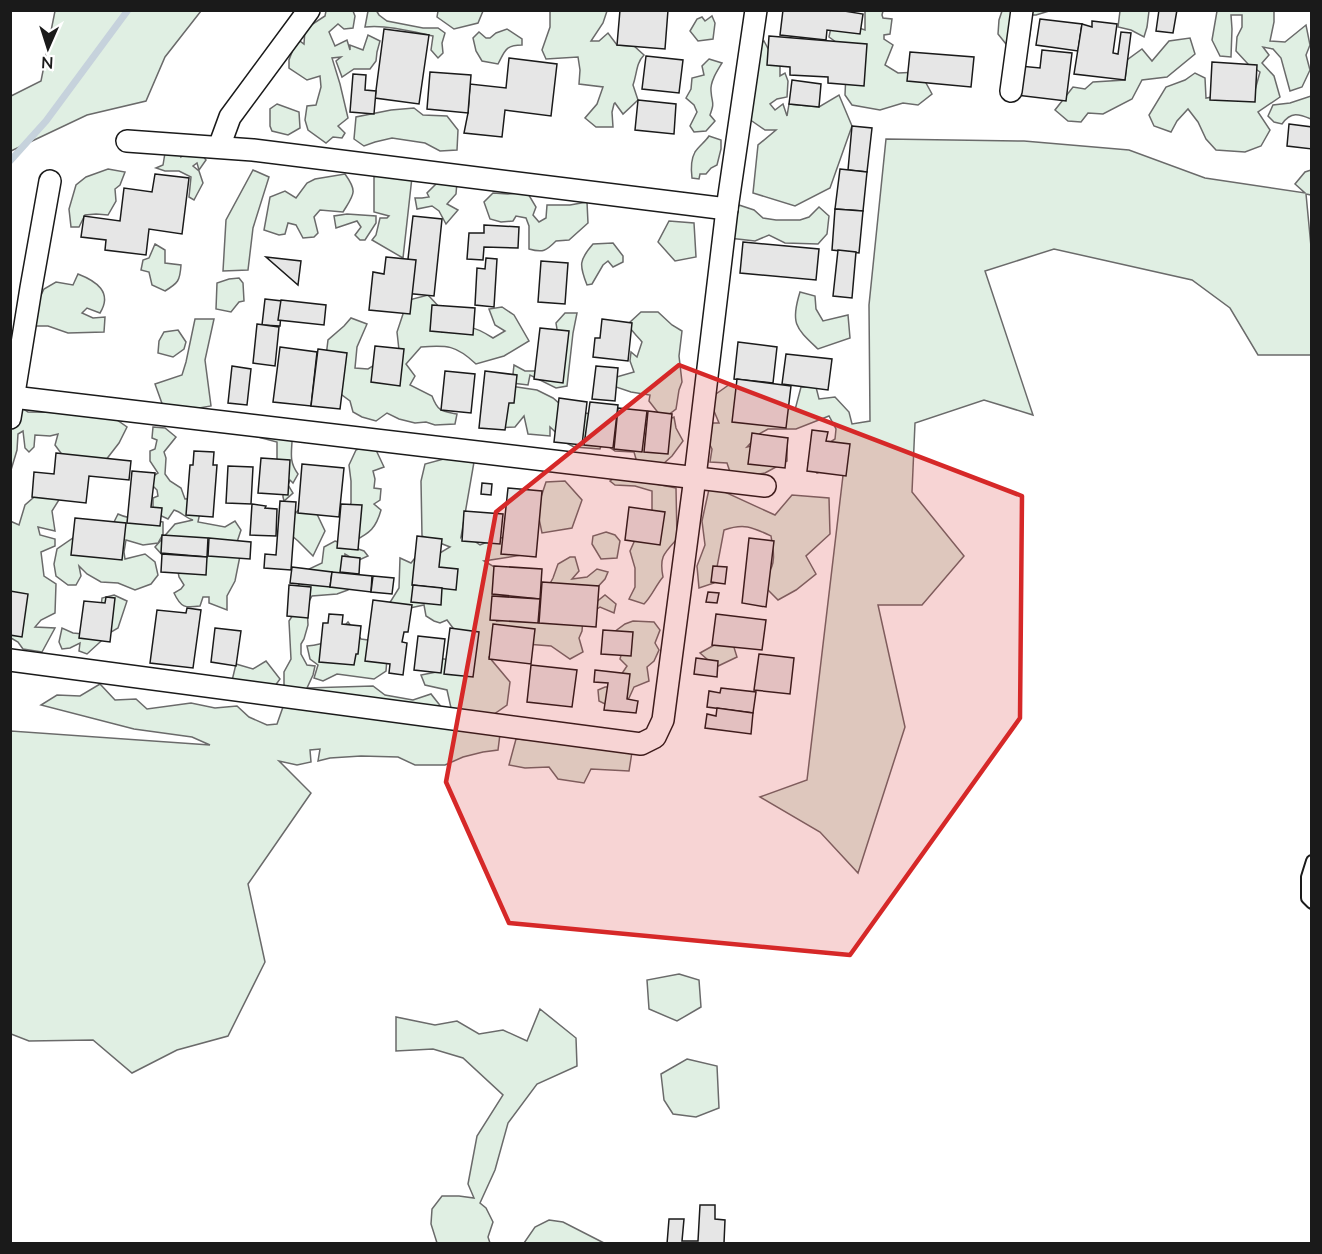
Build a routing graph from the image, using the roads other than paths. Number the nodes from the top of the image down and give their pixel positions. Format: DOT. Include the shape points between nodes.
graph roads {
  1 [pos="309,10"];
  2 [pos="756,10"];
  3 [pos="1022,10"];
  4 [pos="1011,91"];
  5 [pos="127,141"];
  6 [pos="219,147"];
  7 [pos="50,181"];
  8 [pos="728,209"];
  9 [pos="13,397"];
  10 [pos="10,418"];
  11 [pos="695,477"];
  12 [pos="765,486"];
  13 [pos="10,660"];
  14 [pos="1311,861"];
  15 [pos="1311,903"];
  1 -- 6 [label="street" via="230,117"];
  2 -- 8 [label="street"];
  3 -- 4 [label="street"];
  5 -- 6 [label="street"];
  6 -- 8 [label="street"];
  7 -- 9 [label="street"];
  8 -- 11 [label="street"];
  9 -- 10 [label="street"];
  9 -- 11 [label="street"];
  11 -- 12 [label="street"];
  11 -- 13 [label="street" via="663,720 655,737 641,744"];
  14 -- 15 [label="lane" via="1307,877 1307,898"];
}
